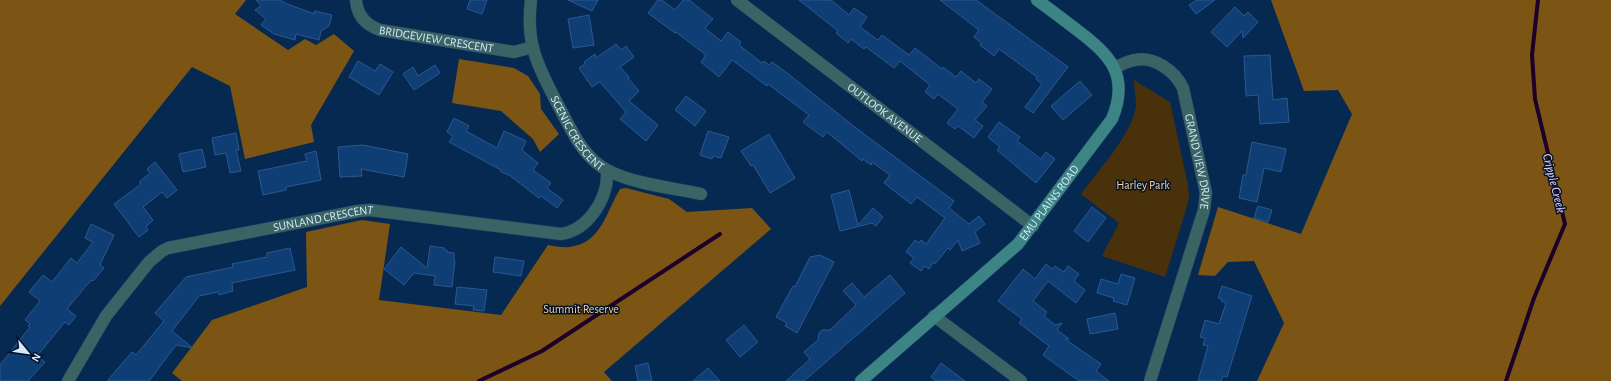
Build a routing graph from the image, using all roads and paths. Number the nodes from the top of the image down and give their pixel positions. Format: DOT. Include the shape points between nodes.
graph roads {
  1 [pos="356,0"];
  2 [pos="532,0"];
  3 [pos="737,0"];
  4 [pos="1037,0"];
  5 [pos="533,47"];
  6 [pos="1114,68"];
  7 [pos="607,170"];
  8 [pos="701,194"];
  9 [pos="1033,226"];
  10 [pos="934,316"];
  11 [pos="68,381"];
  12 [pos="861,381"];
  13 [pos="1021,381"];
  14 [pos="1150,381"];
  1 -- 5 [label="street, BRIDGEVIEW CRESCENT" via="364,21 380,30 514,52"];
  2 -- 5 [label="street, SCENIC CRESCENT" via="529,29"];
  3 -- 9 [label="street, OUTLOOK AVENUE"];
  4 -- 6 [label="street, EMU PLAINS ROAD" via="1098,46"];
  5 -- 7 [label="street, SCENIC CRESCENT" via="542,75 574,135 591,158"];
  6 -- 9 [label="street, EMU PLAINS ROAD" via="1119,93 1112,119"];
  6 -- 14 [label="street, GRAND VIEW DRIVE" via="1136,59 1144,60 1158,64 1177,77 1183,88 1206,193 1204,210"];
  7 -- 8 [label="street, SCENIC CRESCENT" via="648,183"];
  7 -- 11 [label="street, SUNLAND CRESCENT" via="606,184 595,211 581,226 568,233 370,210 168,248 149,262 106,316"];
  9 -- 10 [label="street, EMU PLAINS ROAD" via="1018,244"];
  10 -- 12 [label="street, EMU PLAINS ROAD"];
  10 -- 13 [label="street"];
}
